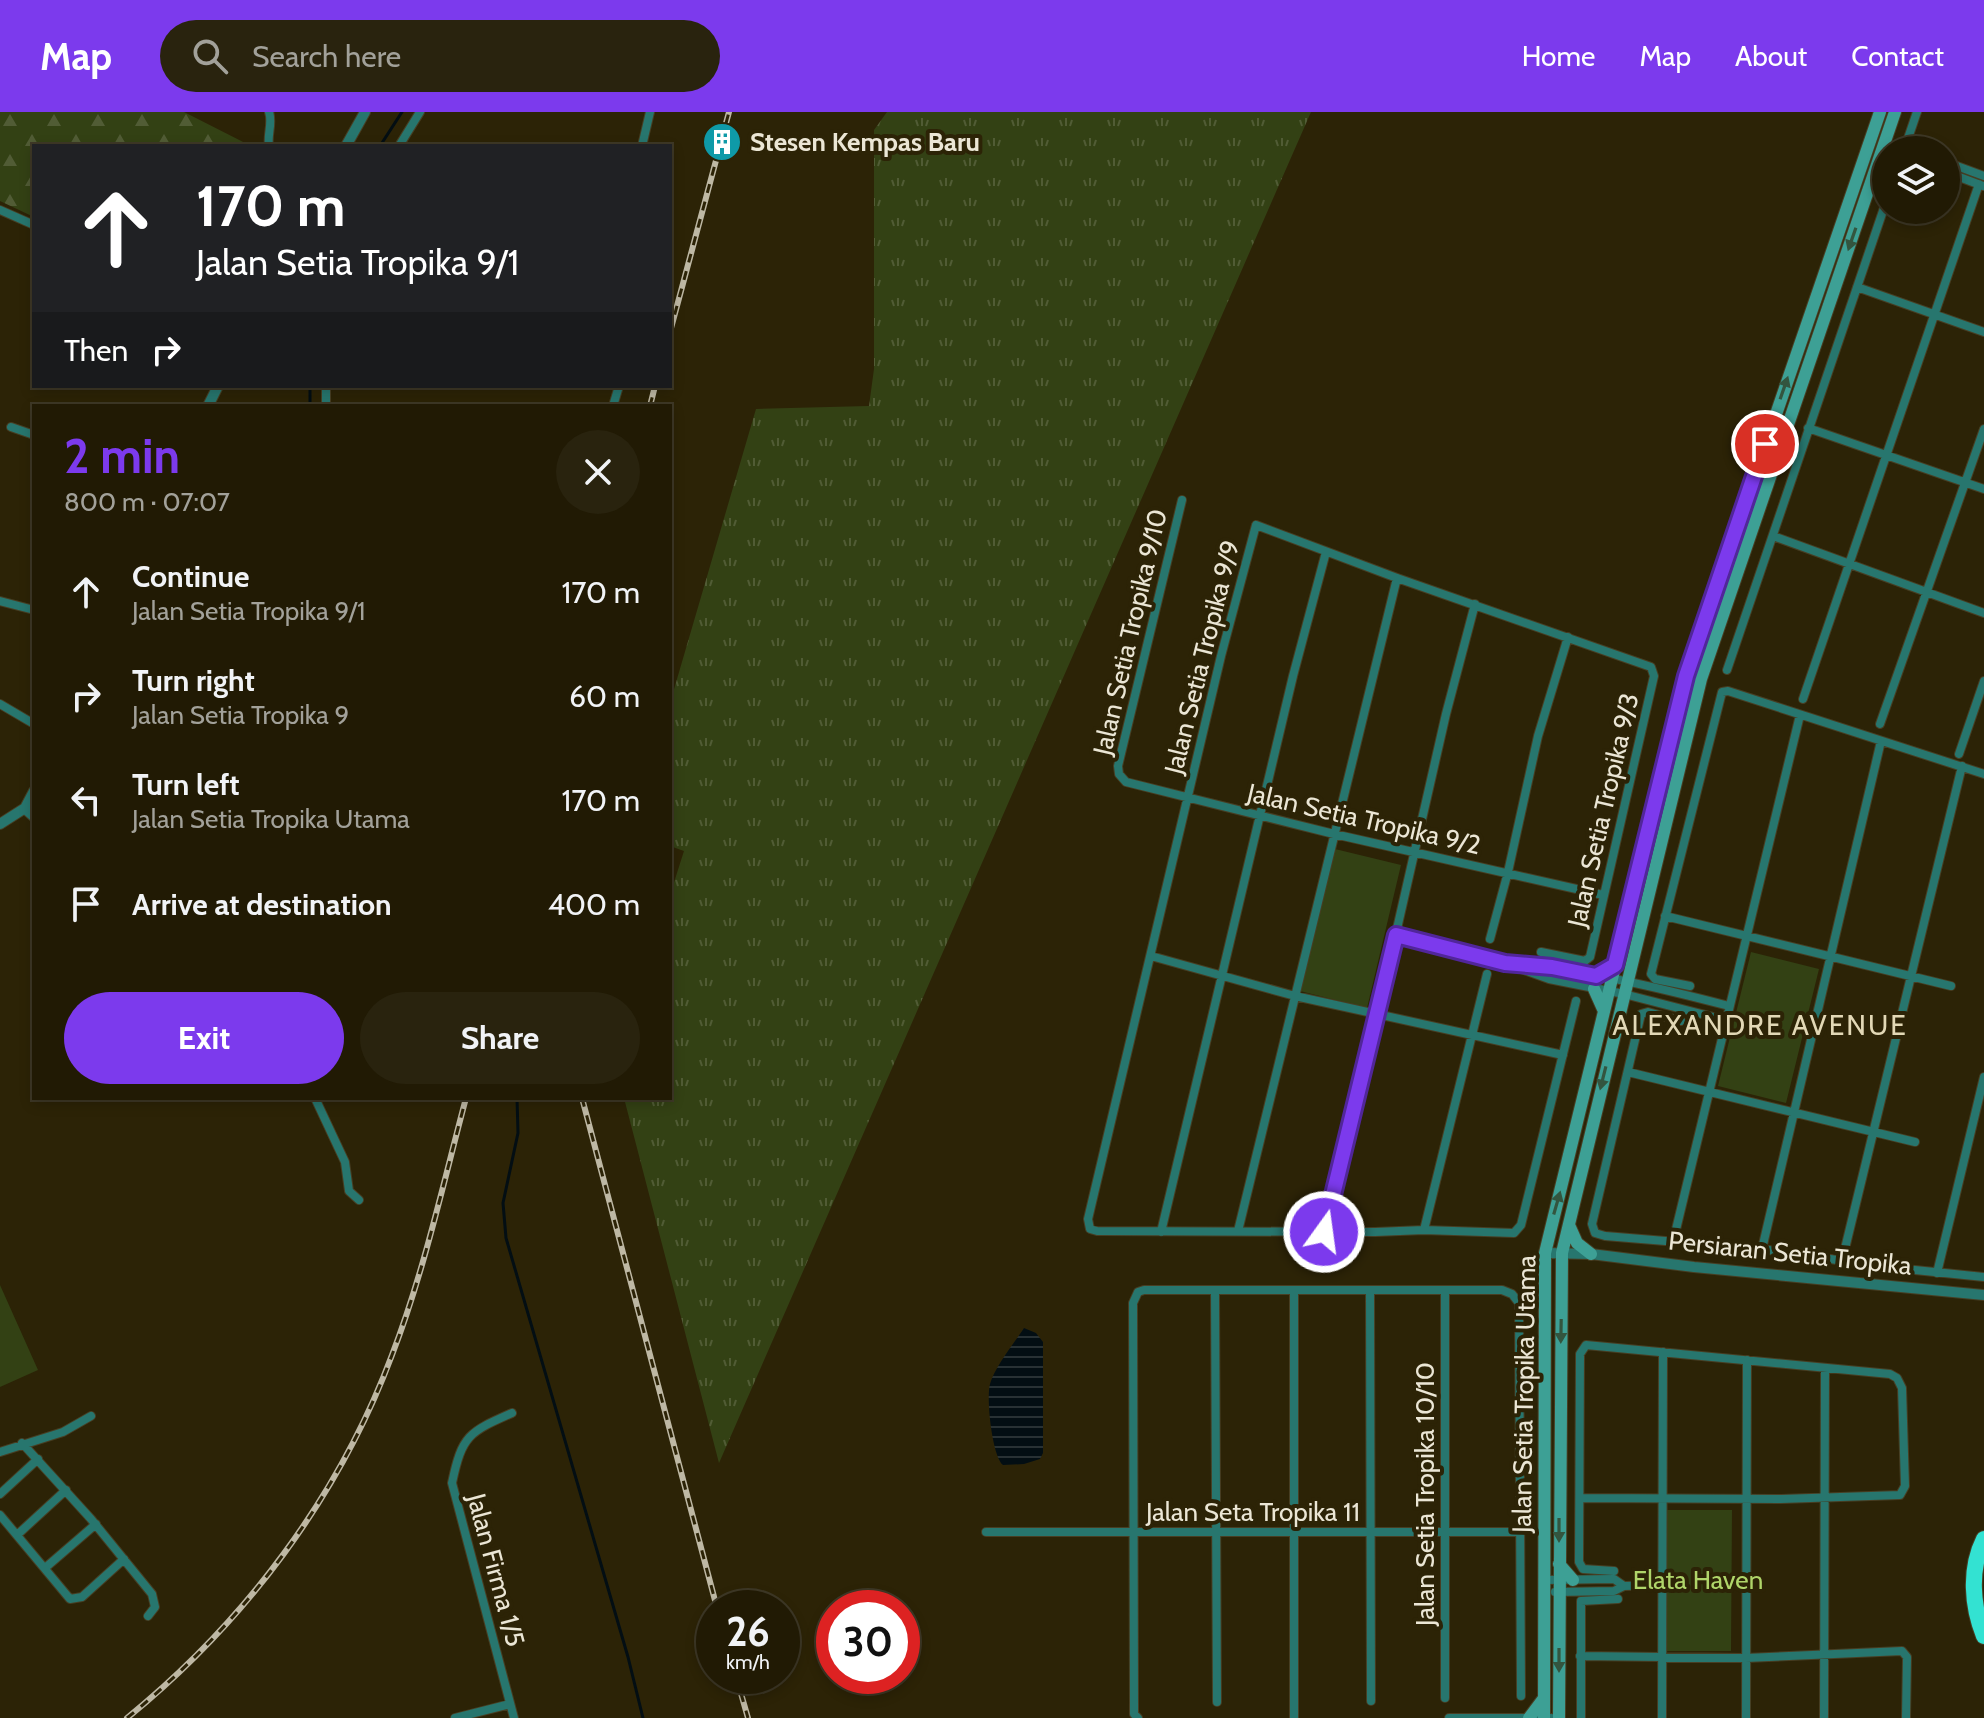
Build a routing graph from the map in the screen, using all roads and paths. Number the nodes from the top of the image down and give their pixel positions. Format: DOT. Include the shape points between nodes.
graph roads {
  1 [pos="269,112"];
  2 [pos="365,112"];
  3 [pos="420,112"];
  4 [pos="650,112"];
  5 [pos="1880,112"];
  6 [pos="1895,112"];
  7 [pos="1917,112"];
  8 [pos="1912,136"];
  9 [pos="269,144"];
  10 [pos="347,144"];
  11 [pos="400,144"];
  12 [pos="642,144"];
  13 [pos="1960,168"];
  14 [pos="1960,174"];
  15 [pos="1983,178"];
  16 [pos="0,210"];
  17 [pos="32,224"];
  18 [pos="1878,224"];
  19 [pos="1857,287"];
  20 [pos="1935,314"];
  21 [pos="1984,332"];
  22 [pos="11,427"];
  23 [pos="1808,428"];
  24 [pos="1984,429"];
  25 [pos="32,434"];
  26 [pos="1886,456"];
  27 [pos="1965,482"];
  28 [pos="1984,489"];
  29 [pos="1182,500"];
  30 [pos="1773,536"];
  31 [pos="1326,552"];
  32 [pos="1848,565"];
  33 [pos="1397,578"];
  34 [pos="1927,593"];
  35 [pos="0,601"];
  36 [pos="1475,604"];
  37 [pos="32,609"];
  38 [pos="1984,613"];
  39 [pos="1568,637"];
  40 [pos="1727,670"];
  41 [pos="1984,681"];
  42 [pos="1803,699"];
  43 [pos="0,704"];
  44 [pos="1800,715"];
  45 [pos="32,723"];
  46 [pos="1880,724"];
  47 [pos="1881,741"];
  48 [pos="1959,754"];
  49 [pos="1962,766"];
  50 [pos="1119,774"];
  51 [pos="1984,774"];
  52 [pos="32,795"];
  53 [pos="1187,799"];
  54 [pos="24,809"];
  55 [pos="32,816"];
  56 [pos="1259,816"];
  57 [pos="0,824"];
  58 [pos="1334,834"];
  59 [pos="1413,852"];
  60 [pos="1508,872"];
  61 [pos="1603,895"];
  62 [pos="1665,916"];
  63 [pos="1396,935"];
  64 [pos="1746,937"];
  65 [pos="1490,939"];
  66 [pos="1541,952"];
  67 [pos="1151,956"];
  68 [pos="1830,956"];
  69 [pos="1505,963"];
  70 [pos="1615,965"];
  71 [pos="1487,974"];
  72 [pos="1580,974"];
  73 [pos="1221,976"];
  74 [pos="1910,976"];
  75 [pos="1595,982"];
  76 [pos="1609,985"];
  77 [pos="1577,986"];
  78 [pos="1690,986"];
  79 [pos="1951,986"];
  80 [pos="1626,988"];
  81 [pos="1668,992"];
  82 [pos="1295,996"];
  83 [pos="1576,1001"];
  84 [pos="1665,1004"];
  85 [pos="1729,1006"];
  86 [pos="1378,1012"];
  87 [pos="1603,1013"];
  88 [pos="1725,1020"];
  89 [pos="1681,1021"];
  90 [pos="1472,1035"];
  91 [pos="1563,1055"];
  92 [pos="1628,1072"];
  93 [pos="1984,1077"];
  94 [pos="1708,1092"];
  95 [pos="316,1100"];
  96 [pos="1795,1113"];
  97 [pos="1971,1129"];
  98 [pos="1984,1131"];
  99 [pos="1875,1132"];
  100 [pos="1915,1142"];
  101 [pos="359,1200"];
  102 [pos="1568,1222"];
  103 [pos="1424,1230"];
  104 [pos="1238,1231"];
  105 [pos="1161,1232"];
  106 [pos="1324,1232"];
  107 [pos="1673,1242"];
  108 [pos="1762,1249"];
  109 [pos="1545,1253"];
  110 [pos="1562,1253"];
  111 [pos="1591,1254"];
  112 [pos="1842,1261"];
  113 [pos="1885,1267"];
  114 [pos="1895,1268"];
  115 [pos="1937,1273"];
  116 [pos="1984,1277"];
  117 [pos="1294,1290"];
  118 [pos="1370,1290"];
  119 [pos="1445,1290"];
  120 [pos="1215,1291"];
  121 [pos="1984,1295"];
  122 [pos="1663,1352"];
  123 [pos="1747,1360"];
  124 [pos="1825,1368"];
  125 [pos="512,1413"];
  126 [pos="91,1416"];
  127 [pos="22,1443"];
  128 [pos="0,1452"];
  129 [pos="38,1459"];
  130 [pos="66,1490"];
  131 [pos="0,1494"];
  132 [pos="1580,1498"];
  133 [pos="1745,1498"];
  134 [pos="1823,1498"];
  135 [pos="1661,1499"];
  136 [pos="0,1515"];
  137 [pos="96,1524"];
  138 [pos="1133,1531"];
  139 [pos="1216,1531"];
  140 [pos="986,1532"];
  141 [pos="1294,1532"];
  142 [pos="1520,1532"];
  143 [pos="1371,1533"];
  144 [pos="1445,1533"];
  145 [pos="17,1535"];
  146 [pos="1984,1539"];
  147 [pos="124,1559"];
  148 [pos="1559,1564"];
  149 [pos="45,1568"];
  150 [pos="1614,1571"];
  151 [pos="1596,1580"];
  152 [pos="1661,1585"];
  153 [pos="1544,1586"];
  154 [pos="1624,1586"];
  155 [pos="1559,1591"];
  156 [pos="1576,1591"];
  157 [pos="1596,1591"];
  158 [pos="1618,1599"];
  159 [pos="148,1616"];
  160 [pos="1984,1636"];
  161 [pos="1580,1656"];
  162 [pos="1824,1656"];
  163 [pos="1661,1658"];
  164 [pos="1746,1658"];
  165 [pos="1521,1696"];
  166 [pos="1445,1698"];
  167 [pos="1544,1698"];
  168 [pos="1371,1701"];
  169 [pos="1217,1702"];
  170 [pos="510,1704"];
  171 [pos="455,1718"];
  172 [pos="514,1718"];
  173 [pos="1138,1718"];
  174 [pos="1294,1718"];
  175 [pos="1449,1718"];
  176 [pos="1495,1718"];
  177 [pos="1529,1718"];
  178 [pos="1544,1718"];
  179 [pos="1551,1718"];
  180 [pos="1559,1718"];
  181 [pos="1581,1718"];
  182 [pos="1662,1718"];
  183 [pos="1746,1718"];
  184 [pos="1824,1718"];
  185 [pos="1906,1718"];
  1 -- 9 [label="street"];
  2 -- 10 [label="street"];
  3 -- 11 [label="street"];
  4 -- 12 [label="street"];
  70 -- 5 [label="main road, Jalan Setia Tropika Utama, one-way" via="1686,676"];
  6 -- 80 [label="main road, Jalan Setia Tropika Utama, one-way" via="1701,679"];
  7 -- 8 [label="street"];
  13 -- 15 [label="street"];
  14 -- 15 [label="street"];
  15 -- 20 [label="street"];
  16 -- 17 [label="street"];
  18 -- 19 [label="street"];
  19 -- 20 [label="street"];
  19 -- 23 [label="street"];
  20 -- 21 [label="street"];
  20 -- 26 [label="street"];
  22 -- 25 [label="street"];
  23 -- 26 [label="street"];
  23 -- 30 [label="street"];
  24 -- 27 [label="street"];
  26 -- 27 [label="street"];
  26 -- 32 [label="street"];
  27 -- 28 [label="street"];
  27 -- 34 [label="street"];
  29 -- 50 [label="street, Jalan Setia Tropika 9/10"];
  30 -- 32 [label="street"];
  30 -- 40 [label="street"];
  31 -- 33 [label="street"];
  31 -- 53 [label="street, Jalan Setia Tropika 9/9" via="1256,525"];
  31 -- 56 [label="street"];
  32 -- 34 [label="street"];
  32 -- 42 [label="street"];
  33 -- 36 [label="street"];
  33 -- 58 [label="street"];
  34 -- 38 [label="street"];
  34 -- 46 [label="street"];
  35 -- 37 [label="street"];
  36 -- 39 [label="street"];
  36 -- 59 [label="street"];
  39 -- 60 [label="street" via="1538,736"];
  39 -- 61 [label="street, Jalan Setia Tropika 9/3" via="1651,667 1654,676"];
  41 -- 48 [label="street"];
  43 -- 45 [label="street"];
  44 -- 47 [label="street"];
  44 -- 62 [label="street" via="1728,691 1720,695"];
  44 -- 64 [label="street"];
  47 -- 49 [label="street"];
  47 -- 68 [label="street"];
  49 -- 51 [label="street"];
  49 -- 74 [label="street"];
  50 -- 53 [label="street, Jalan Setia Tropika 9/2" via="1126,782"];
  52 -- 54 [label="street"];
  53 -- 56 [label="street, Jalan Setia Tropika 9/2"];
  53 -- 67 [label="street, Jalan Setia Tropika 9/9"];
  54 -- 55 [label="street"];
  54 -- 57 [label="street"];
  56 -- 58 [label="street, Jalan Setia Tropika 9/2"];
  56 -- 73 [label="street"];
  58 -- 59 [label="street, Jalan Setia Tropika 9/2"];
  58 -- 82 [label="street"];
  59 -- 60 [label="street, Jalan Setia Tropika 9/2"];
  59 -- 63 [label="street"];
  60 -- 61 [label="street, Jalan Setia Tropika 9/2"];
  60 -- 65 [label="street"];
  61 -- 66 [label="street, Jalan Setia Tropika 9/3" via="1589,960"];
  62 -- 64 [label="street"];
  62 -- 78 [label="street" via="1652,977"];
  63 -- 69 [label="street"];
  63 -- 86 [label="street"];
  64 -- 68 [label="street"];
  64 -- 85 [label="street"];
  67 -- 73 [label="street"];
  67 -- 105 [label="street, Jalan Setia Tropika 9/9" via="1088,1219 1090,1229 1097,1231"];
  68 -- 74 [label="street"];
  68 -- 96 [label="street"];
  69 -- 72 [label="street"];
  69 -- 77 [label="street"];
  70 -- 75 [label="main road"];
  70 -- 76 [label="main road, Jalan Setia Tropika Utama"];
  71 -- 90 [label="street"];
  72 -- 75 [label="street"];
  72 -- 77 [label="street"];
  73 -- 82 [label="street"];
  73 -- 105 [label="street"];
  74 -- 79 [label="street"];
  74 -- 99 [label="street"];
  75 -- 76 [label="street"];
  75 -- 77 [label="street"];
  75 -- 87 [label="main road"];
  76 -- 80 [label="street"];
  76 -- 87 [label="main road, Jalan Setia Tropika Utama"];
  80 -- 81 [label="street"];
  80 -- 84 [label="street"];
  80 -- 102 [label="main road, Jalan Setia Tropika Utama, one-way"];
  81 -- 84 [label="street"];
  81 -- 85 [label="street"];
  82 -- 86 [label="street"];
  82 -- 104 [label="street"];
  83 -- 91 [label="street"];
  84 -- 88 [label="street"];
  85 -- 88 [label="street"];
  86 -- 90 [label="street"];
  86 -- 106 [label="street"];
  109 -- 87 [label="main road, Jalan Setia Tropika Utama, one-way"];
  88 -- 94 [label="street"];
  89 -- 92 [label="street" via="1642,1013"];
  90 -- 91 [label="street"];
  90 -- 103 [label="street"];
  91 -- 103 [label="street" via="1521,1225 1514,1233 1501,1234"];
  92 -- 94 [label="street"];
  92 -- 107 [label="street" via="1592,1224 1600,1235"];
  93 -- 97 [label="street"];
  94 -- 96 [label="street"];
  94 -- 107 [label="street"];
  95 -- 101 [label="street" via="345,1162 349,1191"];
  96 -- 99 [label="street"];
  96 -- 108 [label="street"];
  97 -- 98 [label="street"];
  97 -- 115 [label="street"];
  99 -- 100 [label="street"];
  99 -- 112 [label="street"];
  102 -- 110 [label="main road, Jalan Setia Tropika Utama"];
  102 -- 111 [label="main road" via="1572,1236"];
  103 -- 106 [label="street"];
  104 -- 105 [label="street"];
  104 -- 106 [label="street"];
  107 -- 108 [label="street"];
  108 -- 112 [label="street"];
  109 -- 110 [label="street, Persiaran Setia Tropika"];
  109 -- 153 [label="main road, Jalan Setia Tropika Utama"];
  110 -- 111 [label="street, Persiaran Setia Tropika"];
  110 -- 148 [label="main road, Jalan Setia Tropika Utama, one-way"];
  111 -- 121 [label="street, Persiaran Setia Tropika"];
  112 -- 113 [label="street"];
  114 -- 115 [label="street"];
  115 -- 116 [label="street"];
  117 -- 118 [label="street"];
  117 -- 120 [label="street"];
  117 -- 141 [label="street"];
  118 -- 119 [label="street"];
  118 -- 143 [label="street"];
  119 -- 142 [label="street" via="1502,1290 1519,1303"];
  119 -- 144 [label="street, Jalan Setia Tropika 10/10"];
  120 -- 138 [label="street" via="1144,1290 1135,1297"];
  120 -- 139 [label="street"];
  122 -- 123 [label="street"];
  122 -- 132 [label="street" via="1586,1345 1580,1354"];
  122 -- 135 [label="street"];
  123 -- 124 [label="street"];
  123 -- 133 [label="street"];
  124 -- 134 [label="street"];
  124 -- 134 [label="street" via="1897,1378 1902,1388 1905,1486 1893,1497"];
  125 -- 170 [label="street, Jalan Firma 1/5" via="474,1430 463,1445 452,1483"];
  126 -- 127 [label="street" via="63,1432"];
  127 -- 128 [label="street"];
  127 -- 129 [label="street"];
  129 -- 130 [label="street"];
  129 -- 131 [label="street"];
  130 -- 137 [label="street"];
  130 -- 145 [label="street"];
  132 -- 135 [label="street"];
  132 -- 150 [label="street" via="1580,1566"];
  133 -- 134 [label="street"];
  133 -- 135 [label="street"];
  133 -- 164 [label="street"];
  134 -- 162 [label="street"];
  135 -- 152 [label="street"];
  136 -- 145 [label="street"];
  137 -- 147 [label="street"];
  137 -- 149 [label="street"];
  138 -- 139 [label="street, Jalan Seta Tropika 11"];
  138 -- 140 [label="street, Jalan Seta Tropika 11"];
  138 -- 173 [label="street"];
  139 -- 141 [label="street, Jalan Seta Tropika 11"];
  139 -- 169 [label="street"];
  141 -- 143 [label="street, Jalan Seta Tropika 11"];
  141 -- 174 [label="street"];
  142 -- 144 [label="street, Jalan Seta Tropika 11"];
  142 -- 165 [label="street"];
  143 -- 144 [label="street, Jalan Seta Tropika 11"];
  143 -- 168 [label="street"];
  144 -- 166 [label="street, Jalan Setia Tropika 10/10"];
  145 -- 149 [label="street"];
  146 -- 160 [label="highway" via="1973,1583"];
  147 -- 149 [label="street" via="75,1600"];
  147 -- 159 [label="street" via="154,1598"];
  148 -- 155 [label="main road, Jalan Setia Tropika Utama"];
  148 -- 156 [label="main road"];
  151 -- 154 [label="street" via="1614,1579"];
  151 -- 156 [label="street"];
  151 -- 157 [label="street"];
  152 -- 154 [label="street"];
  152 -- 163 [label="street"];
  153 -- 155 [label="street"];
  153 -- 167 [label="main road, Jalan Setia Tropika Utama"];
  154 -- 157 [label="street"];
  155 -- 156 [label="street"];
  155 -- 156 [label="main road"];
  155 -- 180 [label="main road, Jalan Setia Tropika Utama, one-way"];
  156 -- 157 [label="street"];
  156 -- 158 [label="street"];
  156 -- 161 [label="street"];
  161 -- 163 [label="street"];
  161 -- 181 [label="street"];
  162 -- 164 [label="street"];
  162 -- 184 [label="street"];
  162 -- 185 [label="street" via="1902,1651 1907,1660"];
  163 -- 164 [label="street"];
  163 -- 182 [label="street"];
  164 -- 183 [label="street"];
  167 -- 177 [label="main road"];
  167 -- 178 [label="main road, Jalan Setia Tropika Utama"];
  170 -- 171 [label="street"];
  170 -- 172 [label="street, Jalan Firma 1/5"];
  175 -- 176 [label="street"];
  176 -- 177 [label="street"];
  177 -- 178 [label="street"];
  178 -- 179 [label="street"];
}
